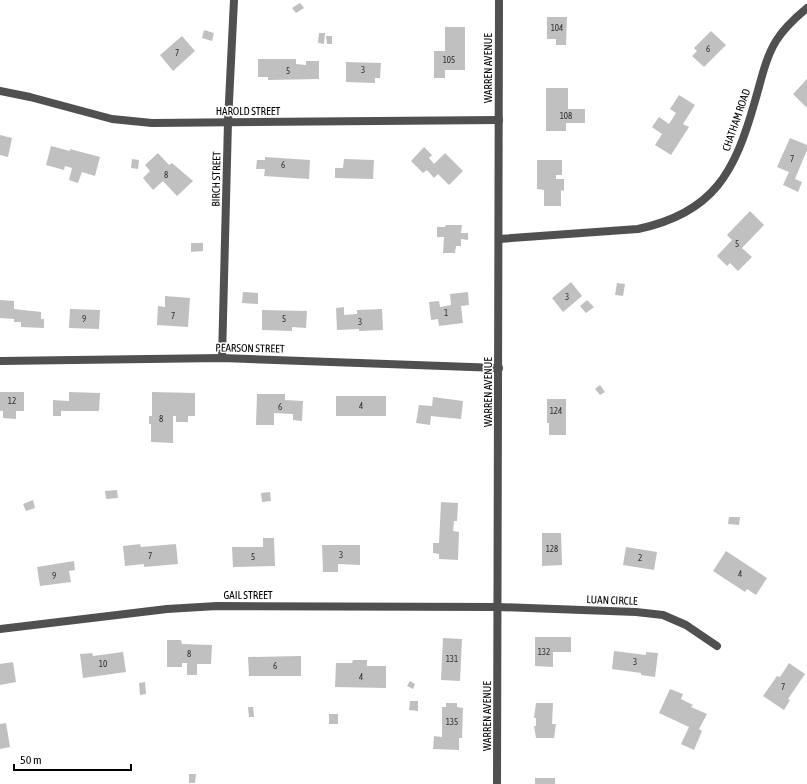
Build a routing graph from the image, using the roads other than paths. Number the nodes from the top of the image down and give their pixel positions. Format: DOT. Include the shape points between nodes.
graph roads {
  1 [pos="234,0"];
  2 [pos="499,0"];
  3 [pos="807,8"];
  4 [pos="0,91"];
  5 [pos="499,120"];
  6 [pos="228,122"];
  7 [pos="499,239"];
  8 [pos="222,358"];
  9 [pos="0,361"];
  10 [pos="499,368"];
  11 [pos="498,607"];
  12 [pos="0,629"];
  13 [pos="717,646"];
  14 [pos="497,784"];
  1 -- 6 [label="street, BIRCH STREET"];
  2 -- 5 [label="street, WARREN AVENUE"];
  3 -- 7 [label="street, CHATHAM ROAD" via="792,20 776,41 766,62 747,130 723,179 689,211 658,225 638,229"];
  4 -- 6 [label="street, HAROLD STREET" via="122,120 152,123"];
  5 -- 6 [label="street, HAROLD STREET"];
  5 -- 7 [label="street, WARREN AVENUE"];
  6 -- 8 [label="street, BIRCH STREET"];
  7 -- 10 [label="street, WARREN AVENUE"];
  8 -- 9 [label="street, PEARSON STREET"];
  8 -- 10 [label="street, PEARSON STREET"];
  10 -- 11 [label="street, WARREN AVENUE"];
  11 -- 12 [label="street, GAIL STREET" via="217,606 167,609"];
  11 -- 13 [label="street, LUAN CIRCLE" via="663,615 686,625"];
  11 -- 14 [label="street, WARREN AVENUE"];
}
